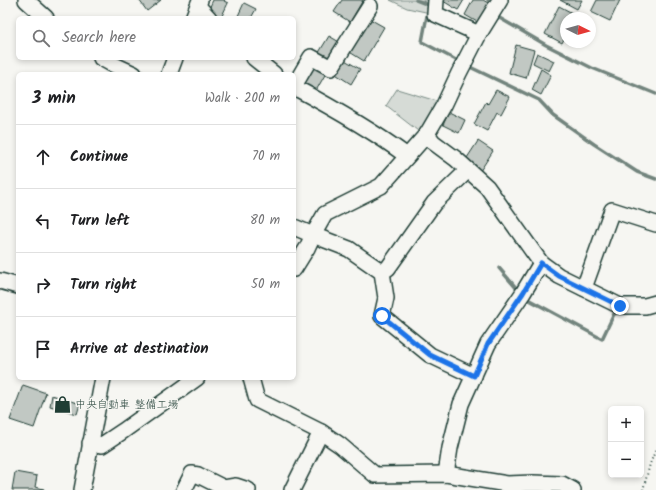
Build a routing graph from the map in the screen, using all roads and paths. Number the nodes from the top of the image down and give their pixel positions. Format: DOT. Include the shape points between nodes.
graph roads {
  1 [pos="26,0"];
  2 [pos="436,0"];
  3 [pos="500,0"];
  4 [pos="370,6"];
  5 [pos="197,8"];
  6 [pos="44,16"];
  7 [pos="207,16"];
  8 [pos="479,34"];
  9 [pos="105,60"];
  10 [pos="174,60"];
  11 [pos="256,60"];
  12 [pos="130,72"];
  13 [pos="170,72"];
  14 [pos="272,72"];
  15 [pos="296,83"];
  16 [pos="296,88"];
  17 [pos="427,134"];
  18 [pos="407,156"];
  19 [pos="468,170"];
  20 [pos="656,224"];
  21 [pos="296,228"];
  22 [pos="313,235"];
  23 [pos="541,263"];
  24 [pos="296,266"];
  25 [pos="382,272"];
  26 [pos="0,281"];
  27 [pos="16,285"];
  28 [pos="584,288"];
  29 [pos="656,304"];
  30 [pos="474,376"];
  31 [pos="103,380"];
  32 [pos="194,380"];
  33 [pos="252,380"];
  34 [pos="321,432"];
  35 [pos="90,443"];
  36 [pos="656,449"];
  37 [pos="446,474"];
  38 [pos="82,490"];
  39 [pos="184,490"];
  40 [pos="248,490"];
  41 [pos="292,490"];
  42 [pos="573,490"];
  43 [pos="643,490"];
  1 -- 6 [label="street"];
  2 -- 8 [label="street" via="435,14"];
  3 -- 8 [label="street"];
  4 -- 15 [label="street" via="331,68 311,57"];
  5 -- 7 [label="street"];
  8 -- 17 [label="street"];
  9 -- 12 [label="street"];
  10 -- 13 [label="street"];
  11 -- 14 [label="street"];
  16 -- 18 [label="street" via="343,114"];
  17 -- 18 [label="street"];
  17 -- 19 [label="street" via="433,142"];
  18 -- 22 [label="street" via="381,186 325,214"];
  19 -- 23 [label="street" via="487,187"];
  19 -- 25 [label="street" via="434,203 388,268"];
  20 -- 28 [label="street" via="612,210"];
  21 -- 22 [label="street"];
  22 -- 24 [label="street"];
  22 -- 25 [label="street" via="349,250"];
  23 -- 28 [label="street" via="559,276"];
  23 -- 30 [label="street" via="488,344"];
  25 -- 30 [label="street" via="386,298 382,316 430,355"];
  26 -- 27 [label="street"];
  28 -- 29 [label="street" via="620,306"];
  30 -- 37 [label="street" via="461,404"];
  31 -- 35 [label="street"];
  32 -- 35 [label="street" via="123,432 102,444"];
  33 -- 34 [label="street" via="257,400"];
  34 -- 37 [label="street" via="376,475"];
  34 -- 41 [label="street"];
  35 -- 38 [label="street"];
  36 -- 43 [label="path"];
  37 -- 42 [label="street" via="507,484 562,484"];
  39 -- 40 [label="street" via="192,474 224,488 236,486"];
}
